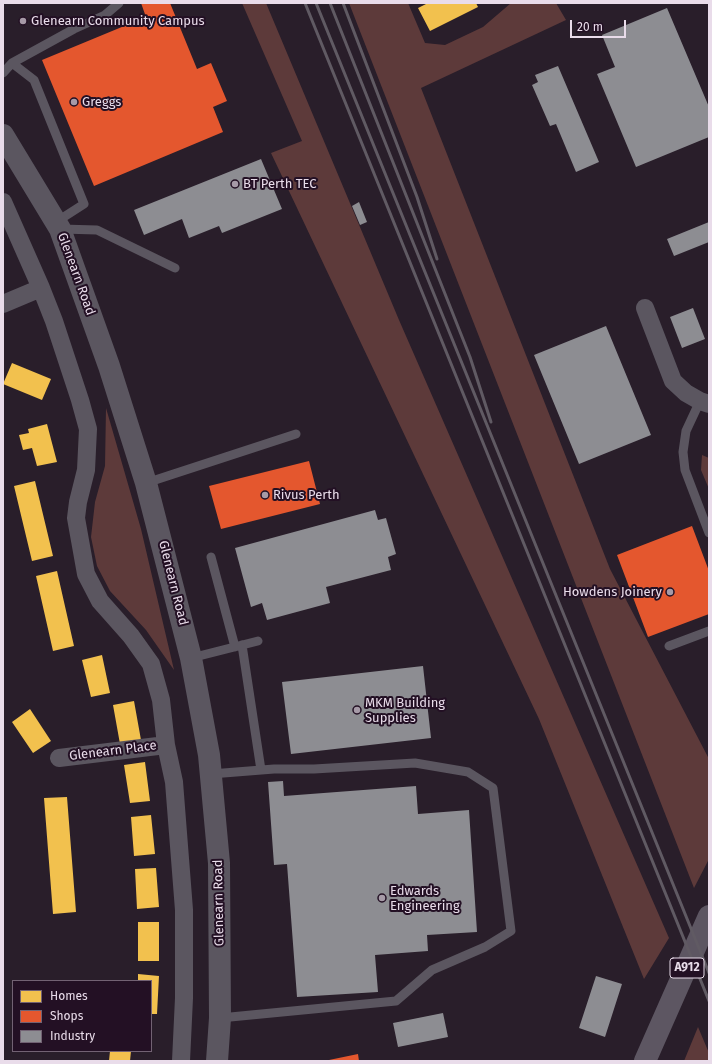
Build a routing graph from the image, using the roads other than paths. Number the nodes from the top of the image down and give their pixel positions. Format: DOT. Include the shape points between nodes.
graph roads {
  1 [pos="119,3"];
  2 [pos="12,63"];
  3 [pos="3,73"];
  4 [pos="3,135"];
  5 [pos="3,202"];
  6 [pos="58,226"];
  7 [pos="175,268"];
  8 [pos="41,288"];
  9 [pos="3,304"];
  10 [pos="645,308"];
  11 [pos="705,403"];
  12 [pos="296,434"];
  13 [pos="146,483"];
  14 [pos="709,533"];
  15 [pos="210,557"];
  16 [pos="709,631"];
  17 [pos="258,641"];
  18 [pos="238,646"];
  19 [pos="669,646"];
  20 [pos="191,658"];
  21 [pos="166,745"];
  22 [pos="59,758"];
  23 [pos="261,770"];
  24 [pos="211,774"];
  25 [pos="709,916"];
  26 [pos="220,1018"];
  27 [pos="181,1061"];
  28 [pos="218,1061"];
  29 [pos="645,1061"];
  1 -- 2 [label="lane" via="105,15 74,28"];
  2 -- 3 [label="lane"];
  2 -- 6 [label="lane" via="34,80 84,204"];
  4 -- 6 [label="street, Glenearn Road"];
  5 -- 8 [label="street"];
  6 -- 7 [label="lane" via="98,230"];
  6 -- 13 [label="street, Glenearn Road" via="109,366"];
  8 -- 9 [label="street"];
  8 -- 21 [label="street" via="88,429 86,470 76,518 86,574 100,601 152,664 161,700"];
  10 -- 11 [label="street" via="673,380 686,393"];
  11 -- 14 [label="lane" via="686,431 683,452 685,470"];
  12 -- 13 [label="lane"];
  13 -- 20 [label="street, Glenearn Road"];
  15 -- 18 [label="lane"];
  16 -- 19 [label="lane"];
  17 -- 18 [label="lane"];
  18 -- 20 [label="lane"];
  18 -- 23 [label="lane"];
  20 -- 24 [label="street, Glenearn Road" via="210,755"];
  21 -- 22 [label="street, Glenearn Place"];
  21 -- 27 [label="street" via="174,782 184,910"];
  23 -- 24 [label="lane"];
  23 -- 26 [label="lane" via="415,763 468,772 493,788 511,931 485,947 432,970 396,1001"];
  24 -- 26 [label="street, Glenearn Road" via="219,863"];
  25 -- 29 [label="main road, A912"];
  26 -- 28 [label="street, Glenearn Road"];
}
